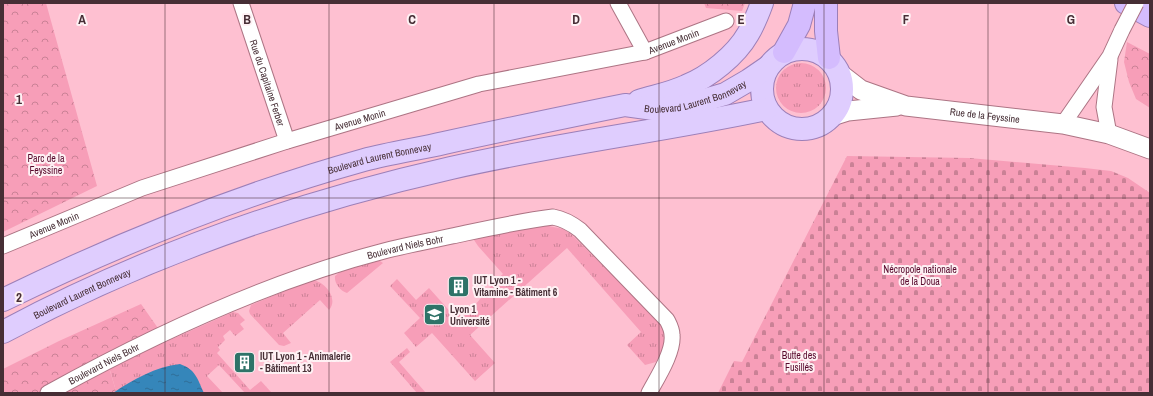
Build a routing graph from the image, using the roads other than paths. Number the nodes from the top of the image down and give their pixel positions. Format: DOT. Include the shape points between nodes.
graph roads {
  1 [pos="241,3"];
  2 [pos="618,3"];
  3 [pos="762,3"];
  4 [pos="805,3"];
  5 [pos="826,3"];
  6 [pos="1126,3"];
  7 [pos="1136,3"];
  8 [pos="1150,16"];
  9 [pos="726,21"];
  10 [pos="645,52"];
  11 [pos="784,52"];
  12 [pos="1110,56"];
  13 [pos="834,65"];
  14 [pos="768,68"];
  15 [pos="625,105"];
  16 [pos="906,106"];
  17 [pos="766,109"];
  18 [pos="832,116"];
  19 [pos="1063,124"];
  20 [pos="1109,134"];
  21 [pos="287,140"];
  22 [pos="1150,149"];
  23 [pos="3,246"];
  24 [pos="3,300"];
  25 [pos="3,332"];
  26 [pos="48,393"];
  27 [pos="649,393"];
  1 -- 21 [label="street, Rue du Capitaine Ferber"];
  2 -- 10 [label="street"];
  3 -- 15 [label="main road" via="748,34 720,66 688,86"];
  4 -- 11 [label="highway" via="798,25"];
  5 -- 13 [label="highway" via="826,31"];
  6 -- 8 [label="highway"];
  7 -- 12 [label="street, bridge"];
  9 -- 10 [label="street, Avenue Monin"];
  10 -- 21 [label="street, Avenue Monin" via="479,84"];
  11 -- 13 [label="main road" via="808,49 819,52"];
  11 -- 14 [label="main road, Boulevard Laurent Bonnevay"];
  12 -- 19 [label="street"];
  12 -- 20 [label="street" via="1104,107"];
  13 -- 16 [label="street, Rue de la Feyssine" via="861,90"];
  13 -- 18 [label="main road, Boulevard Laurent Bonnevay" via="842,81 842,99"];
  14 -- 15 [label="main road, Boulevard Laurent Bonnevay" via="725,94 681,107 654,109"];
  14 -- 17 [label="main road, Boulevard Laurent Bonnevay" via="761,88"];
  15 -- 24 [label="main road, Boulevard Laurent Bonnevay" via="366,160 308,177 140,237"];
  16 -- 18 [label="street, Rue de la Feyssine" via="848,111"];
  16 -- 19 [label="street, Rue de la Feyssine"];
  17 -- 18 [label="main road, Boulevard Laurent Bonnevay" via="779,123 798,130 817,127"];
  17 -- 25 [label="main road, Boulevard Laurent Bonnevay" via="512,155 378,186 256,223 192,246 73,296"];
  19 -- 20 [label="street, Rue de la Feyssine"];
  20 -- 22 [label="street, Rue de la Feyssine"];
  21 -- 23 [label="street, Avenue Monin" via="142,188"];
  26 -- 27 [label="street, Boulevard Niels Bohr" via="176,328 270,288 318,271 385,251 553,217 568,221 580,230 667,320 672,342"];
}
